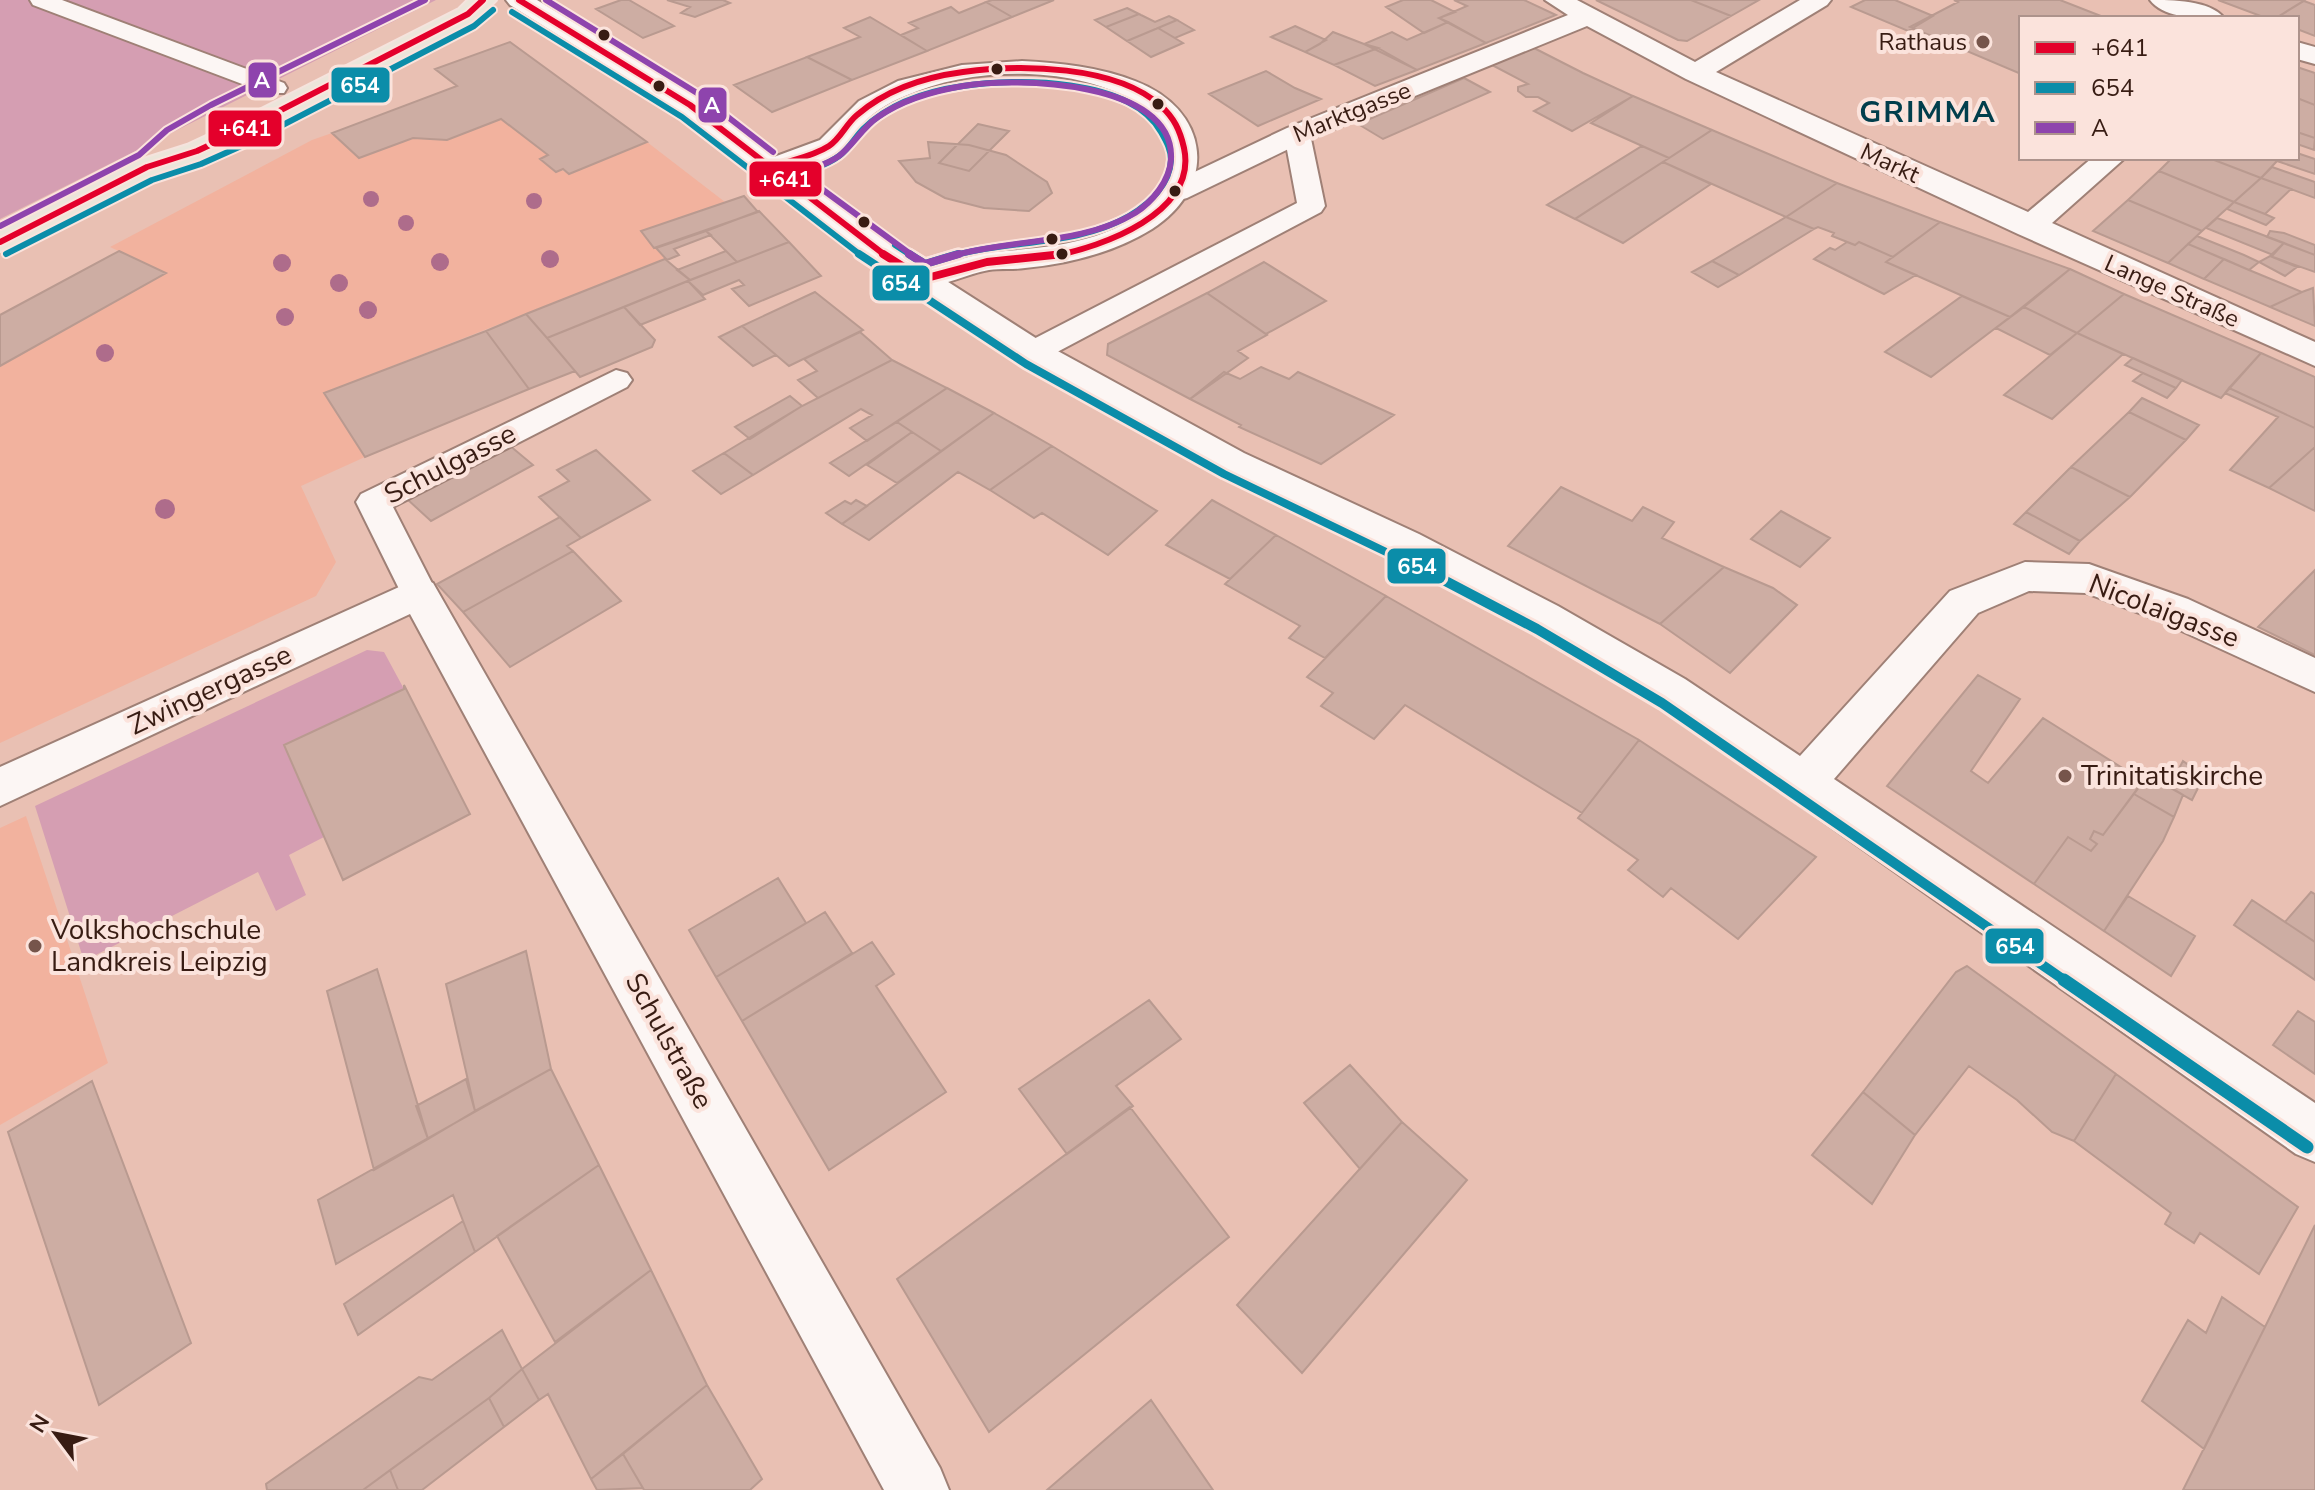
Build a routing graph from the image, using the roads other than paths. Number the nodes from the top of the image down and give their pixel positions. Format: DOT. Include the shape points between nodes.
graph roads {
  1 [pos="41,0"];
  2 [pos="457,0"];
  3 [pos="483,0"];
  4 [pos="519,0"];
  5 [pos="1558,0"];
  6 [pos="1818,0"];
  7 [pos="2163,0"];
  8 [pos="1589,16"];
  9 [pos="2206,16"];
  10 [pos="1696,73"];
  11 [pos="275,88"];
  12 [pos="1297,134"];
  13 [pos="2108,160"];
  14 [pos="147,167"];
  15 [pos="772,167"];
  16 [pos="1176,192"];
  17 [pos="2029,227"];
  18 [pos="0,242"];
  19 [pos="923,279"];
  20 [pos="1033,352"];
  21 [pos="2315,355"];
  22 [pos="616,380"];
  23 [pos="419,593"];
  24 [pos="2315,676"];
  25 [pos="1804,782"];
  26 [pos="0,787"];
  27 [pos="2315,1135"];
  28 [pos="918,1490"];
  1 -- 11 [label="lane"];
  2 -- 11 [label="main road"];
  3 -- 14 [label="main road" via="468,14 242,130"];
  4 -- 15 [label="street" via="690,105"];
  5 -- 8 [label="street, Markt"];
  6 -- 10 [label="street"];
  7 -- 9 [label="street"];
  8 -- 10 [label="street, Markt"];
  8 -- 12 [label="street, Marktgasse"];
  10 -- 17 [label="street, Markt"];
  11 -- 14 [label="main road" via="175,141"];
  12 -- 16 [label="street, Marktgasse"];
  12 -- 20 [label="lane" via="1311,206"];
  13 -- 17 [label="street"];
  14 -- 18 [label="main road"];
  15 -- 16 [label="lane" via="830,146 856,115 900,89 963,72 1027,67 1095,76 1129,88 1170,115 1185,143 1187,164"];
  15 -- 19 [label="street" via="881,253"];
  16 -- 19 [label="lane" via="1154,215 1115,237 1062,254 992,261"];
  17 -- 21 [label="street, Lange Straße"];
  19 -- 20 [label="street"];
  20 -- 25 [label="street" via="1231,462 1544,617 1670,691"];
  22 -- 23 [label="lane, Schulgasse" via="373,502"];
  23 -- 26 [label="street, Zwingergasse"];
  23 -- 28 [label="street, Schulstraße"];
  24 -- 25 [label="street, Nicolaigasse" via="2174,610 2089,579 2025,576 1964,602"];
  25 -- 27 [label="street"];
}
